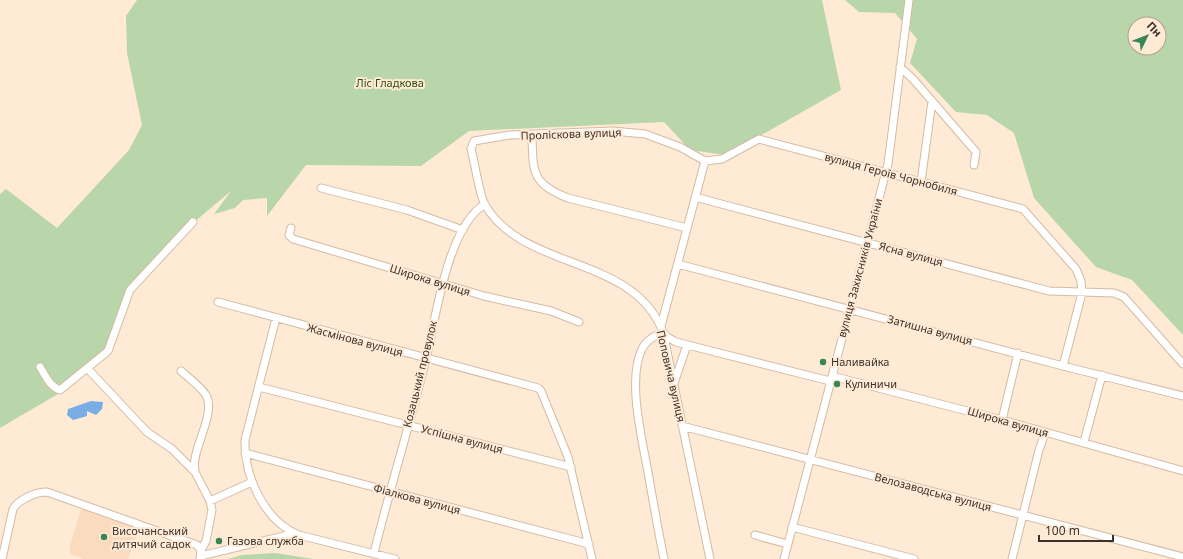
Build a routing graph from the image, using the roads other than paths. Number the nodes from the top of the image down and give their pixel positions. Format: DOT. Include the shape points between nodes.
graph roads {
  1 [pos="909,0"];
  2 [pos="900,67"];
  3 [pos="932,101"];
  4 [pos="532,135"];
  5 [pos="471,146"];
  6 [pos="705,161"];
  7 [pos="974,165"];
  8 [pos="886,173"];
  9 [pos="921,182"];
  10 [pos="321,188"];
  11 [pos="695,197"];
  12 [pos="485,204"];
  13 [pos="193,222"];
  14 [pos="291,228"];
  15 [pos="687,228"];
  16 [pos="463,230"];
  17 [pos="867,243"];
  18 [pos="678,264"];
  19 [pos="442,283"];
  20 [pos="1082,293"];
  21 [pos="218,302"];
  22 [pos="850,309"];
  23 [pos="276,318"];
  24 [pos="579,322"];
  25 [pos="662,329"];
  26 [pos="687,345"];
  27 [pos="1018,353"];
  28 [pos="426,359"];
  29 [pos="1183,364"];
  30 [pos="1063,366"];
  31 [pos="40,367"];
  32 [pos="87,368"];
  33 [pos="181,371"];
  34 [pos="1102,375"];
  35 [pos="831,378"];
  36 [pos="674,384"];
  37 [pos="259,387"];
  38 [pos="1183,396"];
  39 [pos="1002,420"];
  40 [pos="408,425"];
  41 [pos="682,426"];
  42 [pos="1045,433"];
  43 [pos="1084,442"];
  44 [pos="245,453"];
  45 [pos="810,460"];
  46 [pos="571,468"];
  47 [pos="1183,471"];
  48 [pos="195,472"];
  49 [pos="252,482"];
  50 [pos="389,492"];
  51 [pos="210,500"];
  52 [pos="1023,516"];
  53 [pos="792,527"];
  54 [pos="299,535"];
  55 [pos="755,535"];
  56 [pos="589,544"];
  57 [pos="787,544"];
  58 [pos="374,553"];
  59 [pos="201,555"];
  60 [pos="1171,556"];
  61 [pos="1183,557"];
  62 [pos="2,559"];
  63 [pos="395,559"];
  64 [pos="592,559"];
  65 [pos="664,559"];
  66 [pos="710,559"];
  67 [pos="784,559"];
  68 [pos="914,559"];
  69 [pos="1012,559"];
  1 -- 2 [label="street, вулиця Захисників України"];
  2 -- 3 [label="street"];
  2 -- 8 [label="street, вулиця Захисників України"];
  3 -- 7 [label="street" via="976,152"];
  3 -- 9 [label="street"];
  4 -- 5 [label="street, Проліскова вулиця" via="478,139"];
  4 -- 6 [label="street, Проліскова вулиця" via="613,131 645,134 680,147"];
  4 -- 15 [label="street" via="535,174 551,192"];
  5 -- 12 [label="street, Поповича вулиця"];
  6 -- 8 [label="street, вулиця Героїв Чорнобиля" via="722,159 759,139"];
  6 -- 11 [label="street"];
  8 -- 9 [label="street, вулиця Героїв Чорнобиля"];
  8 -- 17 [label="street, вулиця Захисників України"];
  9 -- 20 [label="street, вулиця Героїв Чорнобиля" via="1023,209 1076,269"];
  10 -- 16 [label="street" via="407,210"];
  11 -- 15 [label="street"];
  11 -- 17 [label="street, Ясна вулиця"];
  12 -- 16 [label="street, Козацький провулок" via="472,214"];
  12 -- 25 [label="street, Поповича вулиця" via="500,224 518,239 562,259 598,271 623,285 658,318"];
  13 -- 32 [label="street" via="130,290 108,351"];
  14 -- 19 [label="street, Широка вулиця" via="289,235 293,239"];
  15 -- 18 [label="street"];
  16 -- 19 [label="street, Козацький провулок"];
  17 -- 20 [label="street, Ясна вулиця" via="1049,291"];
  17 -- 22 [label="street, вулиця Захисників України"];
  18 -- 22 [label="street, Затишна вулиця"];
  18 -- 25 [label="street"];
  19 -- 24 [label="street, Широка вулиця"];
  19 -- 28 [label="street, Козацький провулок"];
  20 -- 29 [label="street, Ясна вулиця" via="1114,294 1124,297"];
  20 -- 30 [label="street"];
  21 -- 23 [label="street, Жасмінова вулиця"];
  22 -- 27 [label="street, Затишна вулиця"];
  22 -- 35 [label="street, вулиця Захисників України"];
  23 -- 28 [label="street, Жасмінова вулиця"];
  23 -- 37 [label="street"];
  25 -- 26 [label="street, Широка вулиця" via="667,337"];
  25 -- 36 [label="street, Поповича вулиця"];
  25 -- 65 [label="street" via="642,347 636,381 637,412"];
  26 -- 35 [label="street, Широка вулиця"];
  26 -- 36 [label="street"];
  27 -- 30 [label="street, Затишна вулиця"];
  27 -- 39 [label="street"];
  28 -- 40 [label="street, Козацький провулок"];
  28 -- 46 [label="street, Жасмінова вулиця" via="538,388"];
  30 -- 34 [label="street, Затишна вулиця"];
  31 -- 32 [label="street" via="49,382 60,390"];
  32 -- 48 [label="street" via="147,432 172,450"];
  33 -- 48 [label="street" via="206,395 209,406 193,463"];
  34 -- 38 [label="street, Затишна вулиця"];
  34 -- 43 [label="street"];
  35 -- 39 [label="street, Широка вулиця"];
  35 -- 45 [label="street, вулиця Захисників України"];
  36 -- 41 [label="street, Поповича вулиця"];
  37 -- 40 [label="street, Успішна вулиця"];
  37 -- 44 [label="street" via="245,440"];
  39 -- 42 [label="street, Широка вулиця"];
  40 -- 46 [label="street, Успішна вулиця"];
  40 -- 50 [label="street, Козацький провулок"];
  41 -- 45 [label="street, Велозаводська вулиця"];
  41 -- 66 [label="street, Поповича вулиця"];
  42 -- 43 [label="street, Широка вулиця"];
  42 -- 52 [label="street"];
  43 -- 47 [label="street, Широка вулиця"];
  44 -- 49 [label="street"];
  44 -- 50 [label="street, Фіалкова вулиця"];
  45 -- 52 [label="street, Велозаводська вулиця"];
  45 -- 53 [label="street, вулиця Захисників України"];
  46 -- 56 [label="street"];
  48 -- 51 [label="street"];
  49 -- 51 [label="street"];
  49 -- 54 [label="street" via="271,516 286,529"];
  50 -- 56 [label="street, Фіалкова вулиця"];
  50 -- 58 [label="street, Козацький провулок"];
  51 -- 59 [label="street" via="212,510"];
  52 -- 60 [label="street, Велозаводська вулиця"];
  52 -- 69 [label="street"];
  53 -- 57 [label="street, вулиця Захисників України"];
  53 -- 68 [label="street"];
  54 -- 58 [label="street"];
  54 -- 59 [label="street" via="288,535"];
  55 -- 57 [label="street"];
  56 -- 64 [label="street"];
  57 -- 67 [label="street, вулиця Захисників України"];
  58 -- 63 [label="street"];
  59 -- 62 [label="street" via="197,545 47,492 40,492 18,503 13,509"];
  60 -- 61 [label="street, Велозаводська вулиця"];
}
